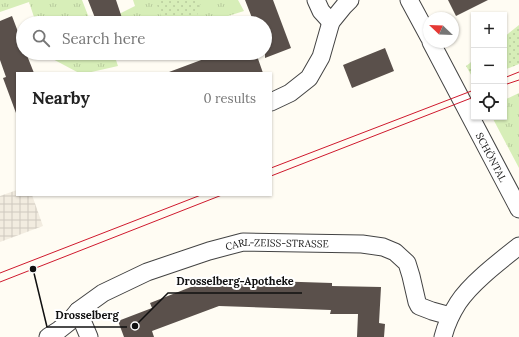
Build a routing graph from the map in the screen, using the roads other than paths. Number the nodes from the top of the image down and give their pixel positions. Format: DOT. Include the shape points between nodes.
graph roads {
  1 [pos="316,0"];
  2 [pos="350,0"];
  3 [pos="410,0"];
  4 [pos="331,22"];
  5 [pos="423,25"];
  6 [pos="435,48"];
  7 [pos="272,102"];
  8 [pos="519,209"];
  9 [pos="519,246"];
  10 [pos="78,311"];
  11 [pos="450,316"];
  12 [pos="48,337"];
  13 [pos="89,337"];
  14 [pos="443,337"];
  1 -- 4 [label="street" via="321,11"];
  2 -- 4 [label="street"];
  3 -- 5 [label="street"];
  4 -- 7 [label="street" via="321,56 309,78 290,93"];
  6 -- 8 [label="street, SCHÖNTAL"];
  9 -- 11 [label="street" via="478,280 458,302"];
  10 -- 11 [label="street, CARL-ZEISS-STRASSE" via="103,293 147,272 243,242 362,244 383,247 395,252 407,263 419,306"];
  10 -- 12 [label="street, CARL-ZEISS-STRASSE" via="69,322"];
  10 -- 13 [label="street"];
  11 -- 14 [label="street"];
}
